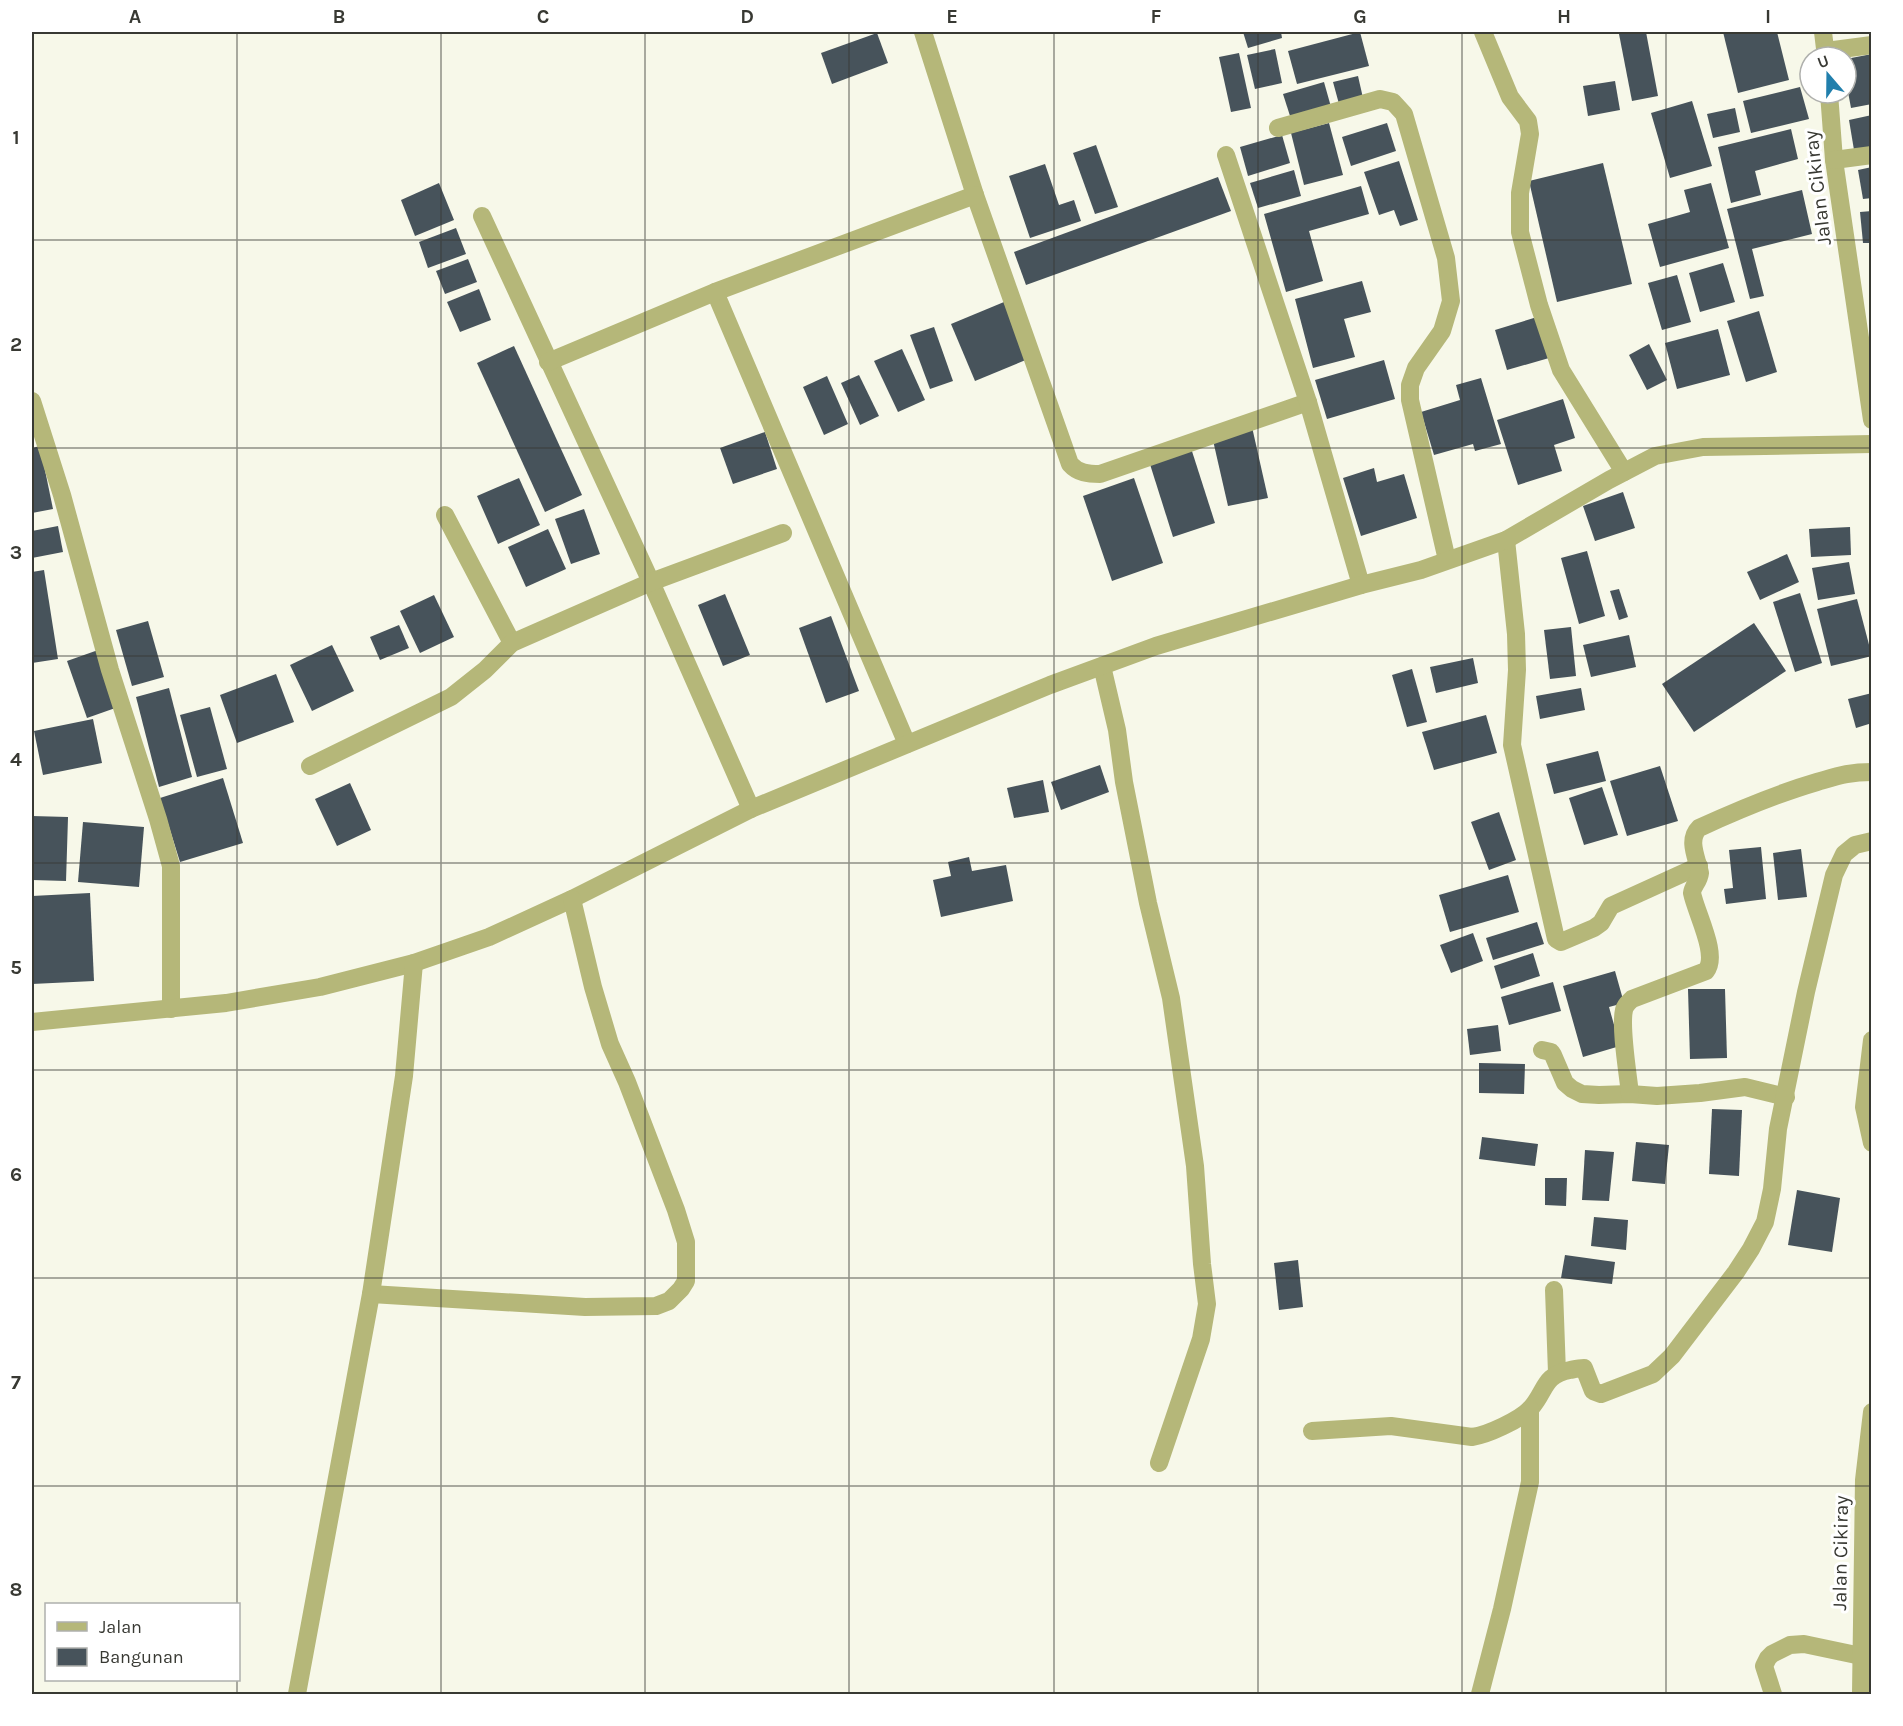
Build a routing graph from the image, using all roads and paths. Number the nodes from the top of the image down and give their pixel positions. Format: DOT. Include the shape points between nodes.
graph roads {
  1 [pos="923,32"];
  2 [pos="1483,32"];
  3 [pos="1830,105"];
  4 [pos="1278,128"];
  5 [pos="1226,155"];
  6 [pos="1872,155"];
  7 [pos="1834,160"];
  8 [pos="975,195"];
  9 [pos="482,216"];
  10 [pos="715,292"];
  11 [pos="548,362"];
  12 [pos="32,401"];
  13 [pos="1308,402"];
  14 [pos="1872,420"];
  15 [pos="1872,444"];
  16 [pos="1624,472"];
  17 [pos="445,515"];
  18 [pos="783,533"];
  19 [pos="1506,540"];
  20 [pos="1448,560"];
  21 [pos="651,582"];
  22 [pos="1360,585"];
  23 [pos="512,643"];
  24 [pos="1102,666"];
  25 [pos="906,744"];
  26 [pos="310,766"];
  27 [pos="1872,772"];
  28 [pos="751,809"];
  29 [pos="1872,841"];
  30 [pos="1699,866"];
  31 [pos="572,899"];
  32 [pos="414,963"];
  33 [pos="171,1009"];
  34 [pos="32,1022"];
  35 [pos="1872,1040"];
  36 [pos="1542,1050"];
  37 [pos="1630,1094"];
  38 [pos="1786,1097"];
  39 [pos="1872,1143"];
  40 [pos="1554,1290"];
  41 [pos="371,1294"];
  42 [pos="1557,1373"];
  43 [pos="1530,1409"];
  44 [pos="1872,1412"];
  45 [pos="1312,1431"];
  46 [pos="1158,1463"];
  47 [pos="1861,1656"];
  48 [pos="297,1695"];
  49 [pos="1480,1695"];
  50 [pos="1773,1695"];
  51 [pos="1861,1695"];
  1 -- 8 [label="street"];
  2 -- 16 [label="street" via="1510,97 1528,121 1520,232 1539,305 1561,370"];
  3 -- 7 [label="street, Jalan Cikiray"];
  4 -- 20 [label="street" via="1380,99 1393,102 1404,114 1446,258 1451,301 1442,331 1416,368 1410,385 1410,400"];
  5 -- 13 [label="street"];
  6 -- 7 [label="street"];
  7 -- 14 [label="street, Jalan Cikiray"];
  8 -- 10 [label="street"];
  8 -- 13 [label="street" via="1074,469 1100,474"];
  9 -- 11 [label="street"];
  10 -- 11 [label="street"];
  10 -- 25 [label="street"];
  11 -- 21 [label="street"];
  12 -- 33 [label="street" via="171,866"];
  13 -- 22 [label="street"];
  15 -- 16 [label="street" via="1702,447 1655,456"];
  16 -- 19 [label="street"];
  17 -- 23 [label="street"];
  18 -- 21 [label="street"];
  19 -- 20 [label="street"];
  19 -- 30 [label="street" via="1516,652 1512,744 1556,939 1562,942 1594,928 1611,906"];
  20 -- 22 [label="street"];
  21 -- 23 [label="street"];
  21 -- 28 [label="street"];
  22 -- 24 [label="street"];
  23 -- 26 [label="street" via="451,696"];
  24 -- 25 [label="street"];
  24 -- 46 [label="street" via="1118,730 1148,903 1171,998 1195,1166 1207,1304 1200,1339"];
  25 -- 28 [label="street"];
  27 -- 30 [label="street" via="1851,772 1785,792 1699,828 1693,838"];
  28 -- 31 [label="street"];
  29 -- 38 [label="street" via="1856,845 1844,854 1834,875"];
  30 -- 37 [label="street" via="1700,879 1692,893 1706,936 1710,967 1626,1005 1623,1022"];
  31 -- 32 [label="street" via="489,937"];
  31 -- 41 [label="street" via="610,1044 686,1242 686,1281 669,1301 656,1306 585,1307"];
  32 -- 33 [label="street" via="320,987"];
  32 -- 41 [label="street" via="404,1076"];
  33 -- 34 [label="street"];
  35 -- 39 [label="street" via="1864,1107"];
  36 -- 37 [label="street" via="1551,1052 1565,1083 1582,1094"];
  37 -- 38 [label="street" via="1657,1096 1745,1087"];
  38 -- 42 [label="street" via="1765,1222 1736,1272 1672,1356 1653,1374 1601,1394 1593,1391 1584,1368"];
  40 -- 42 [label="street"];
  41 -- 48 [label="street"];
  42 -- 43 [label="street"];
  43 -- 45 [label="street" via="1496,1431 1472,1437 1390,1426"];
  43 -- 49 [label="street" via="1530,1482"];
  44 -- 47 [label="street, Jalan Cikiray" via="1864,1480"];
  47 -- 50 [label="street" via="1804,1644 1790,1645 1772,1654 1764,1666"];
  47 -- 51 [label="street, Jalan Cikiray"];
}
